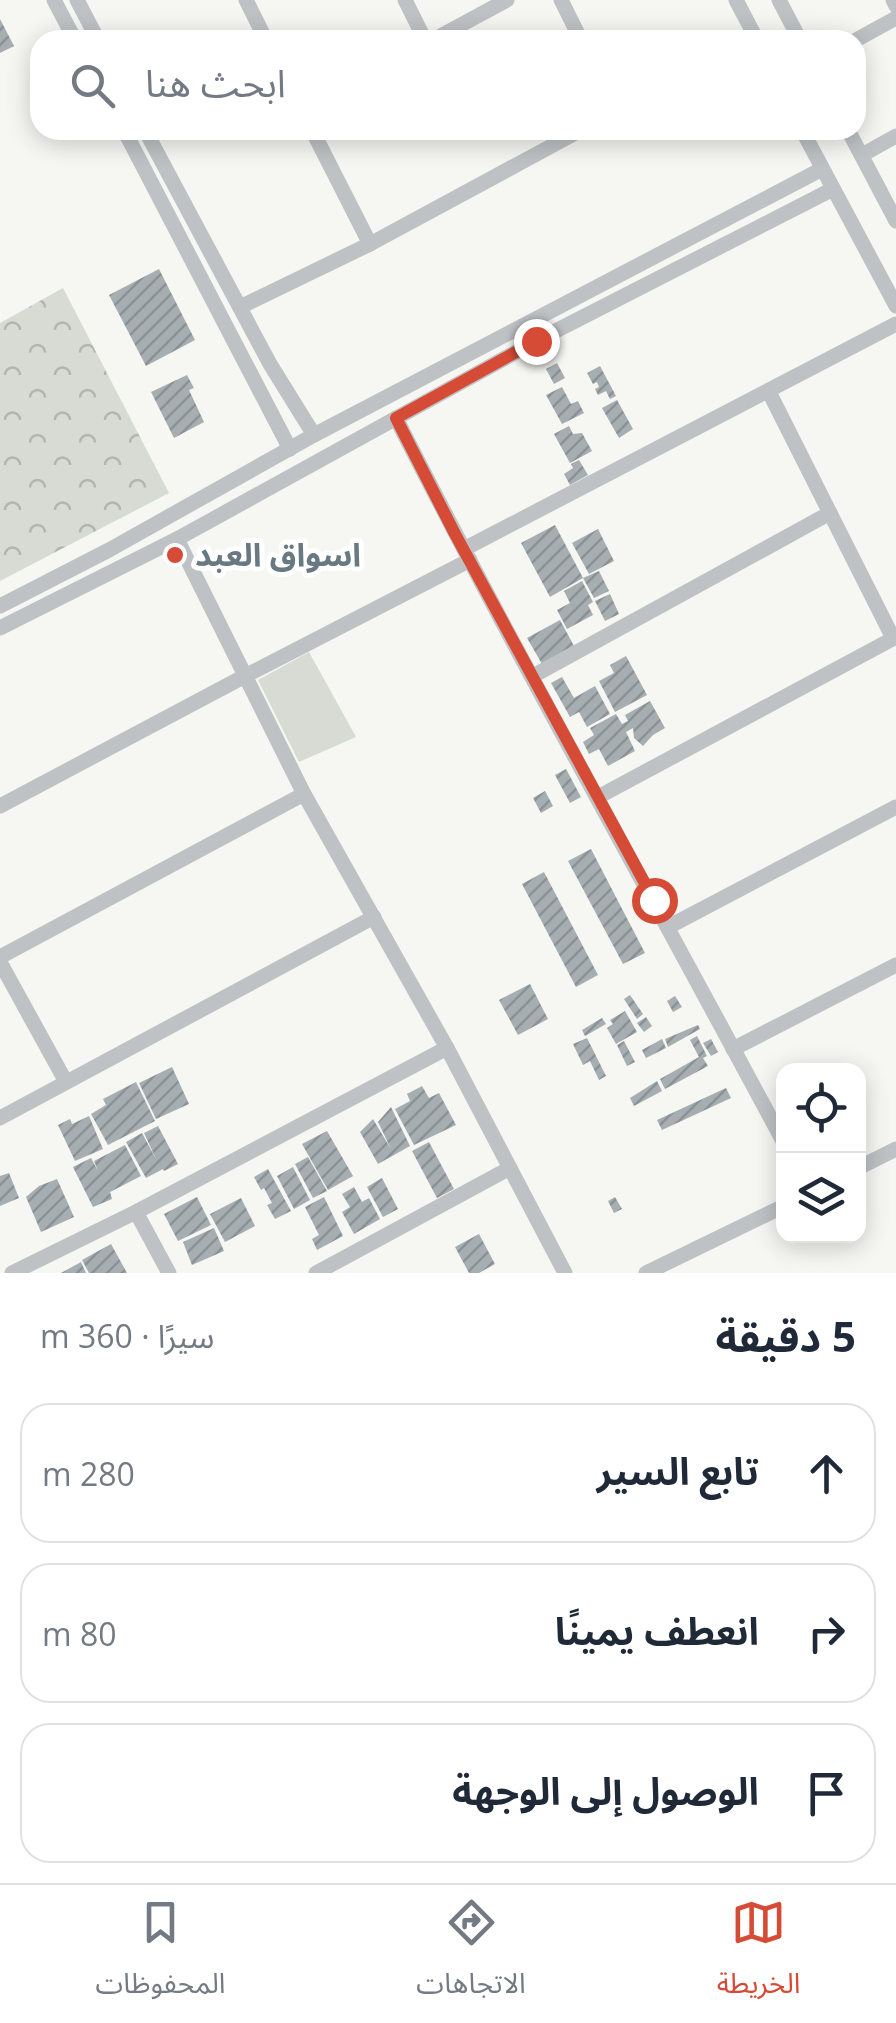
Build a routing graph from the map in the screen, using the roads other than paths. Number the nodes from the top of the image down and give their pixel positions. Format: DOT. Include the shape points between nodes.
graph roads {
  1 [pos="77,0"];
  2 [pos="246,0"];
  3 [pos="405,0"];
  4 [pos="507,0"];
  5 [pos="560,0"];
  6 [pos="736,0"];
  7 [pos="779,0"];
  8 [pos="59,4"];
  9 [pos="896,18"];
  10 [pos="71,30"];
  11 [pos="93,30"];
  12 [pos="261,30"];
  13 [pos="420,30"];
  14 [pos="452,30"];
  15 [pos="576,30"];
  16 [pos="751,30"];
  17 [pos="795,30"];
  18 [pos="866,34"];
  19 [pos="896,136"];
  20 [pos="129,140"];
  21 [pos="150,140"];
  22 [pos="317,140"];
  23 [pos="561,140"];
  24 [pos="807,140"];
  25 [pos="854,140"];
  26 [pos="862,155"];
  27 [pos="822,169"];
  28 [pos="833,189"];
  29 [pos="896,221"];
  30 [pos="370,244"];
  31 [pos="896,306"];
  32 [pos="240,307"];
  33 [pos="896,324"];
  34 [pos="527,325"];
  35 [pos="536,341"];
  36 [pos="270,364"];
  37 [pos="252,373"];
  38 [pos="769,392"];
  39 [pos="396,418"];
  40 [pos="314,435"];
  41 [pos="290,449"];
  42 [pos="830,514"];
  43 [pos="177,538"];
  44 [pos="110,550"];
  45 [pos="467,555"];
  46 [pos="118,568"];
  47 [pos="0,606"];
  48 [pos="0,628"];
  49 [pos="894,638"];
  50 [pos="245,676"];
  51 [pos="533,676"];
  52 [pos="304,794"];
  53 [pos="598,796"];
  54 [pos="0,806"];
  55 [pos="896,807"];
  56 [pos="374,918"];
  57 [pos="668,926"];
  58 [pos="0,959"];
  59 [pos="896,965"];
  60 [pos="447,1048"];
  61 [pos="734,1050"];
  62 [pos="66,1082"];
  63 [pos="0,1118"];
  64 [pos="776,1129"];
  65 [pos="896,1150"];
  66 [pos="866,1164"];
  67 [pos="510,1168"];
  68 [pos="776,1210"];
  69 [pos="136,1212"];
  70 [pos="12,1273"];
  71 [pos="168,1273"];
  72 [pos="316,1273"];
  73 [pos="565,1273"];
  74 [pos="646,1273"];
  1 -- 11 [label="street"];
  2 -- 12 [label="street"];
  3 -- 13 [label="street"];
  4 -- 14 [label="street"];
  5 -- 15 [label="street"];
  6 -- 16 [label="street"];
  7 -- 17 [label="street"];
  8 -- 10 [label="street"];
  9 -- 18 [label="street"];
  19 -- 26 [label="street"];
  20 -- 37 [label="street"];
  21 -- 32 [label="street"];
  22 -- 30 [label="street"];
  23 -- 30 [label="street"];
  24 -- 27 [label="street"];
  25 -- 26 [label="street"];
  26 -- 29 [label="street"];
  27 -- 28 [label="street"];
  27 -- 34 [label="street"];
  28 -- 31 [label="street"];
  28 -- 35 [label="street"];
  30 -- 32 [label="street"];
  32 -- 36 [label="street"];
  33 -- 38 [label="street"];
  34 -- 35 [label="street"];
  34 -- 40 [label="street"];
  35 -- 39 [label="street"];
  36 -- 37 [label="street"];
  36 -- 40 [label="street"];
  37 -- 41 [label="street"];
  38 -- 42 [label="street"];
  38 -- 45 [label="street"];
  39 -- 43 [label="street"];
  39 -- 45 [label="street"];
  40 -- 41 [label="street"];
  41 -- 44 [label="street"];
  42 -- 49 [label="street"];
  42 -- 51 [label="street"];
  43 -- 46 [label="street"];
  43 -- 50 [label="street"];
  44 -- 46 [label="street"];
  44 -- 47 [label="street"];
  45 -- 50 [label="street"];
  45 -- 51 [label="street"];
  46 -- 48 [label="street"];
  49 -- 53 [label="street"];
  50 -- 52 [label="street"];
  50 -- 54 [label="street"];
  51 -- 53 [label="street"];
  52 -- 56 [label="street"];
  52 -- 58 [label="street"];
  53 -- 57 [label="street"];
  55 -- 57 [label="street"];
  56 -- 60 [label="street"];
  56 -- 62 [label="street"];
  57 -- 61 [label="street"];
  58 -- 62 [label="street"];
  59 -- 61 [label="street"];
  60 -- 67 [label="street"];
  60 -- 69 [label="street"];
  61 -- 64 [label="street"];
  62 -- 63 [label="street"];
  65 -- 66 [label="street"];
  67 -- 72 [label="street"];
  67 -- 73 [label="street"];
  68 -- 74 [label="street"];
  69 -- 70 [label="street"];
  69 -- 71 [label="street"];
}
